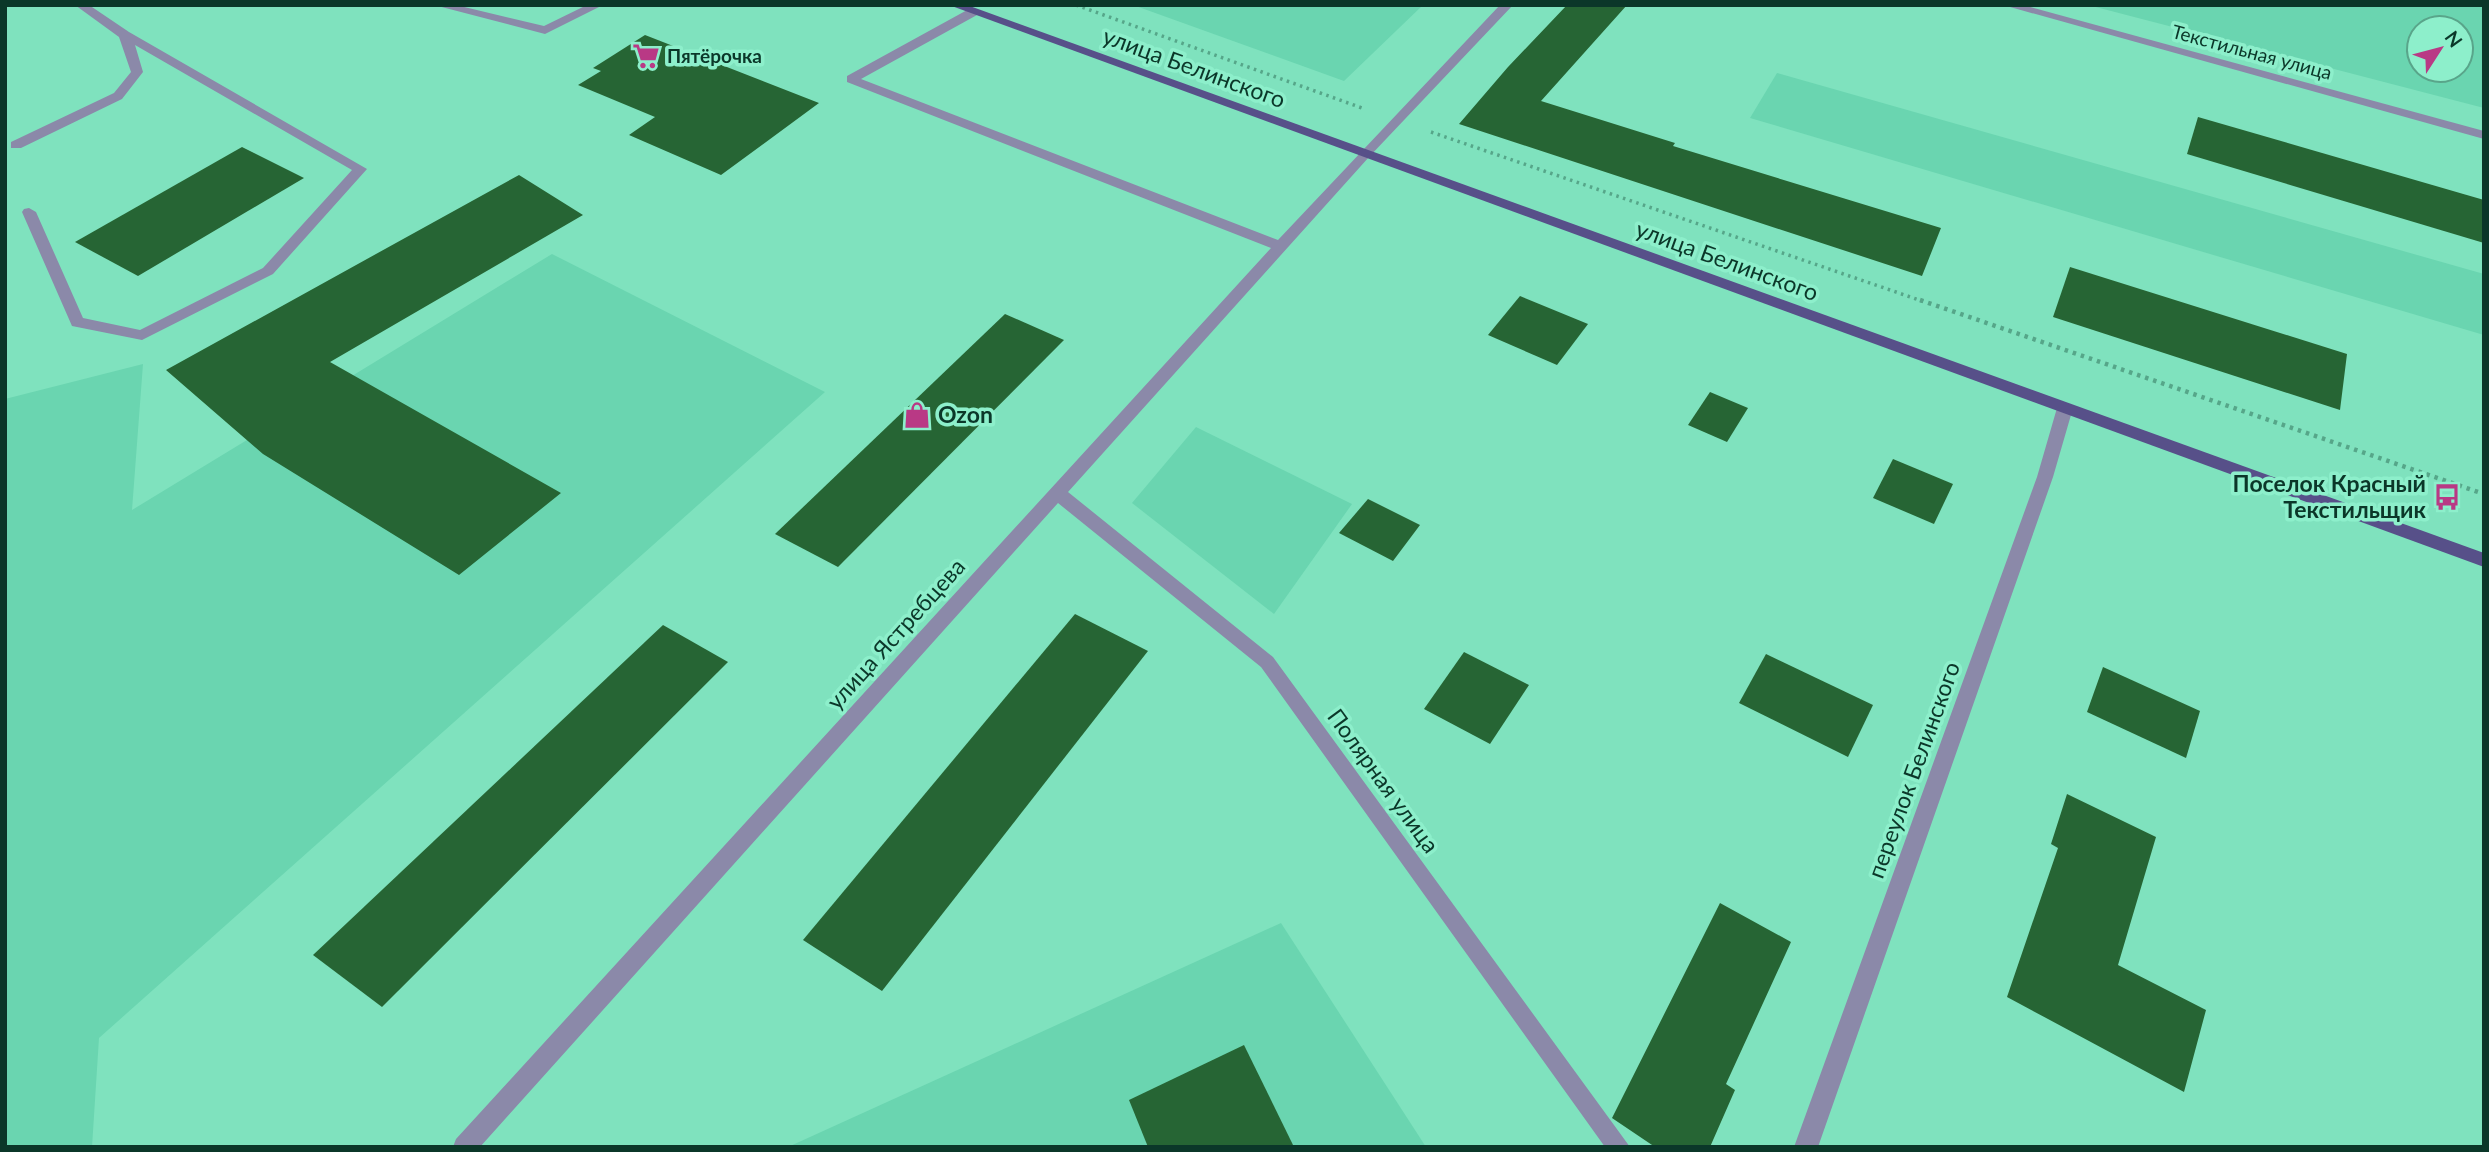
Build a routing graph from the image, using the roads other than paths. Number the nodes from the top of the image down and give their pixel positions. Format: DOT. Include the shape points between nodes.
graph roads {
  1 [pos="82,5"];
  2 [pos="440,5"];
  3 [pos="597,5"];
  4 [pos="955,5"];
  5 [pos="1507,5"];
  6 [pos="2009,5"];
  7 [pos="972,12"];
  8 [pos="125,35"];
  9 [pos="2484,135"];
  10 [pos="16,145"];
  11 [pos="1364,154"];
  12 [pos="29,212"];
  13 [pos="1280,246"];
  14 [pos="2065,408"];
  15 [pos="1057,493"];
  16 [pos="2484,560"];
  17 [pos="464,1147"];
  18 [pos="1619,1147"];
  19 [pos="1806,1147"];
  1 -- 8 [label="street"];
  2 -- 3 [label="street" via="545,30"];
  4 -- 7 [label="main road, улица Белинского"];
  5 -- 11 [label="street, улица Ястребцева"];
  6 -- 9 [label="street, Текстильная улица"];
  7 -- 11 [label="main road, улица Белинского"];
  7 -- 13 [label="street" via="851,79"];
  8 -- 10 [label="street" via="137,72 118,96"];
  8 -- 12 [label="street" via="360,169 268,271 142,335 77,321"];
  11 -- 13 [label="street, улица Ястребцева"];
  11 -- 14 [label="main road, улица Белинского"];
  13 -- 15 [label="street, улица Ястребцева"];
  14 -- 16 [label="main road, улица Белинского"];
  14 -- 19 [label="street, переулок Белинского" via="2040,490"];
  15 -- 17 [label="street, улица Ястребцева"];
  15 -- 18 [label="street, Полярная улица" via="1267,662"];
}
